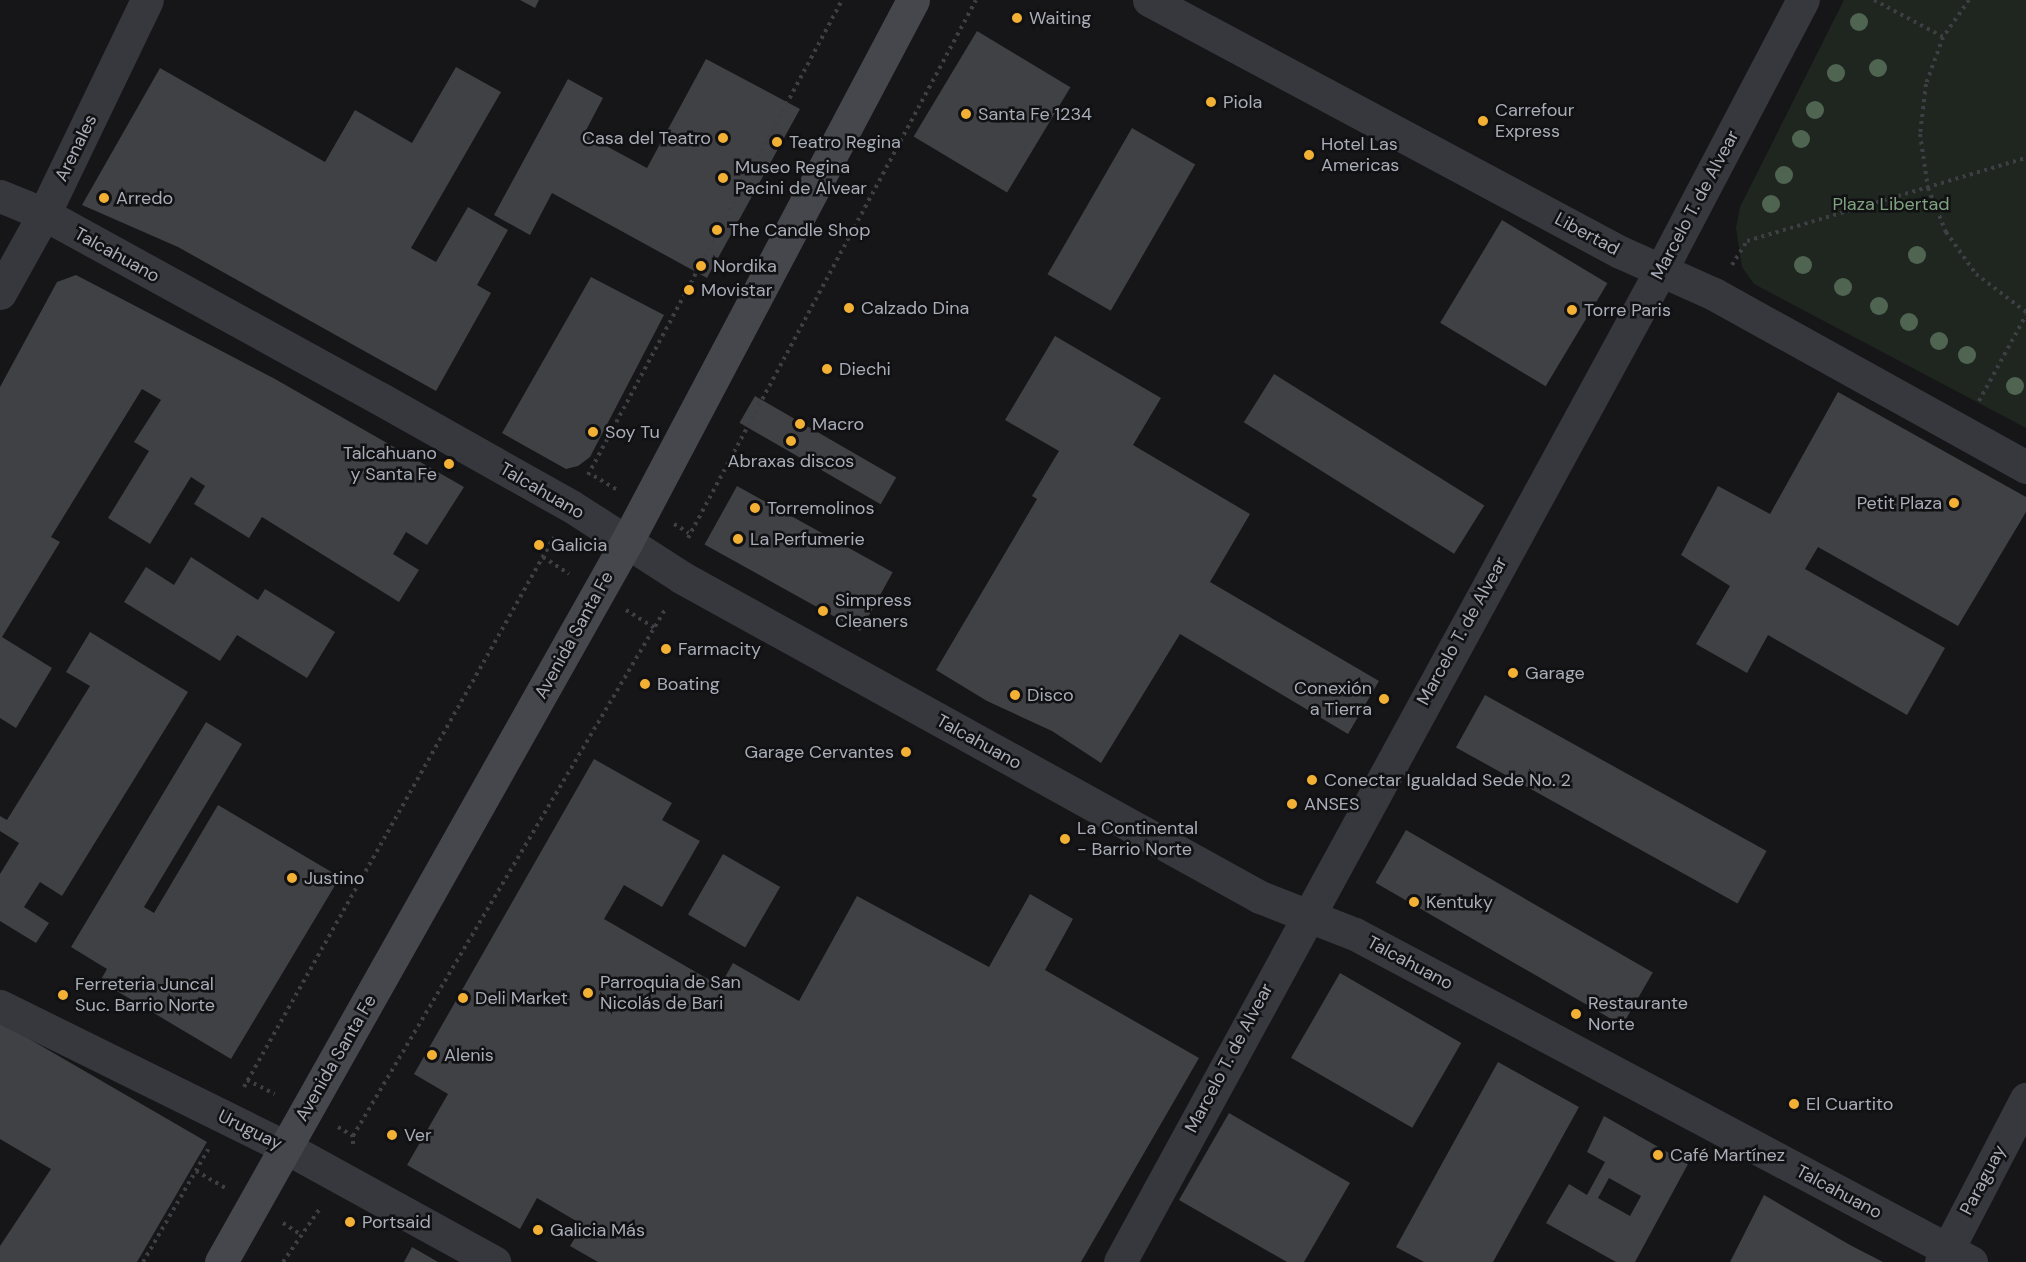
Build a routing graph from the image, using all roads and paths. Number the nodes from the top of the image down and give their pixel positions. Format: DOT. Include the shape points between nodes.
graph roads {
  1 [pos="147,0"];
  2 [pos="842,0"];
  3 [pos="913,0"];
  4 [pos="976,0"];
  5 [pos="1149,0"];
  6 [pos="1803,0"];
  7 [pos="1874,0"];
  8 [pos="1969,0"];
  9 [pos="1943,37"];
  10 [pos="2026,158"];
  11 [pos="1928,188"];
  12 [pos="0,196"];
  13 [pos="44,214"];
  14 [pos="1662,268"];
  15 [pos="0,293"];
  16 [pos="1714,294"];
  17 [pos="2026,313"];
  18 [pos="1962,433"];
  19 [pos="2026,467"];
  20 [pos="571,506"];
  21 [pos="626,543"];
  22 [pos="681,578"];
  23 [pos="1306,915"];
  24 [pos="0,1006"];
  25 [pos="2026,1099"];
  26 [pos="226,1118"];
  27 [pos="285,1147"];
  28 [pos="338,1176"];
  29 [pos="1953,1258"];
  30 [pos="143,1262"];
  31 [pos="221,1262"];
  32 [pos="284,1262"];
  33 [pos="494,1262"];
  34 [pos="1120,1262"];
  1 -- 13 [label="street, Arenales"];
  2 -- 20 [label="path"];
  3 -- 21 [label="main road, Avenida Santa Fe"];
  4 -- 22 [label="path" via="688,533"];
  5 -- 14 [label="street, Libertad" via="1620,252"];
  6 -- 14 [label="street, Marcelo T. de Alvear"];
  7 -- 9 [label="path"];
  8 -- 9 [label="path"];
  9 -- 11 [label="path" via="1926,84 1920,134"];
  10 -- 11 [label="path"];
  11 -- 16 [label="path" via="1748,241"];
  11 -- 17 [label="path" via="1946,232 1976,274"];
  12 -- 13 [label="street, Talcahuano"];
  13 -- 15 [label="street, Arenales"];
  13 -- 20 [label="street, Talcahuano"];
  14 -- 16 [label="street, Libertad"];
  14 -- 23 [label="street, Marcelo T. de Alvear"];
  16 -- 18 [label="street, Libertad"];
  17 -- 18 [label="path"];
  18 -- 19 [label="street, Libertad"];
  20 -- 21 [label="street, Talcahuano"];
  20 -- 26 [label="path"];
  21 -- 22 [label="street, Talcahuano"];
  21 -- 27 [label="main road, Avenida Santa Fe"];
  22 -- 23 [label="street, Talcahuano" via="1260,897"];
  22 -- 28 [label="path" via="656,629 353,1136 353,1150"];
  23 -- 29 [label="street, Talcahuano" via="1355,934"];
  23 -- 34 [label="street, Marcelo T. de Alvear"];
  24 -- 26 [label="street, Uruguay"];
  25 -- 29 [label="street, Paraguay"];
  26 -- 27 [label="street, Uruguay"];
  26 -- 30 [label="path"];
  27 -- 28 [label="street, Uruguay"];
  27 -- 31 [label="main road, Avenida Santa Fe"];
  28 -- 32 [label="path"];
  28 -- 33 [label="street, Uruguay"];
}
